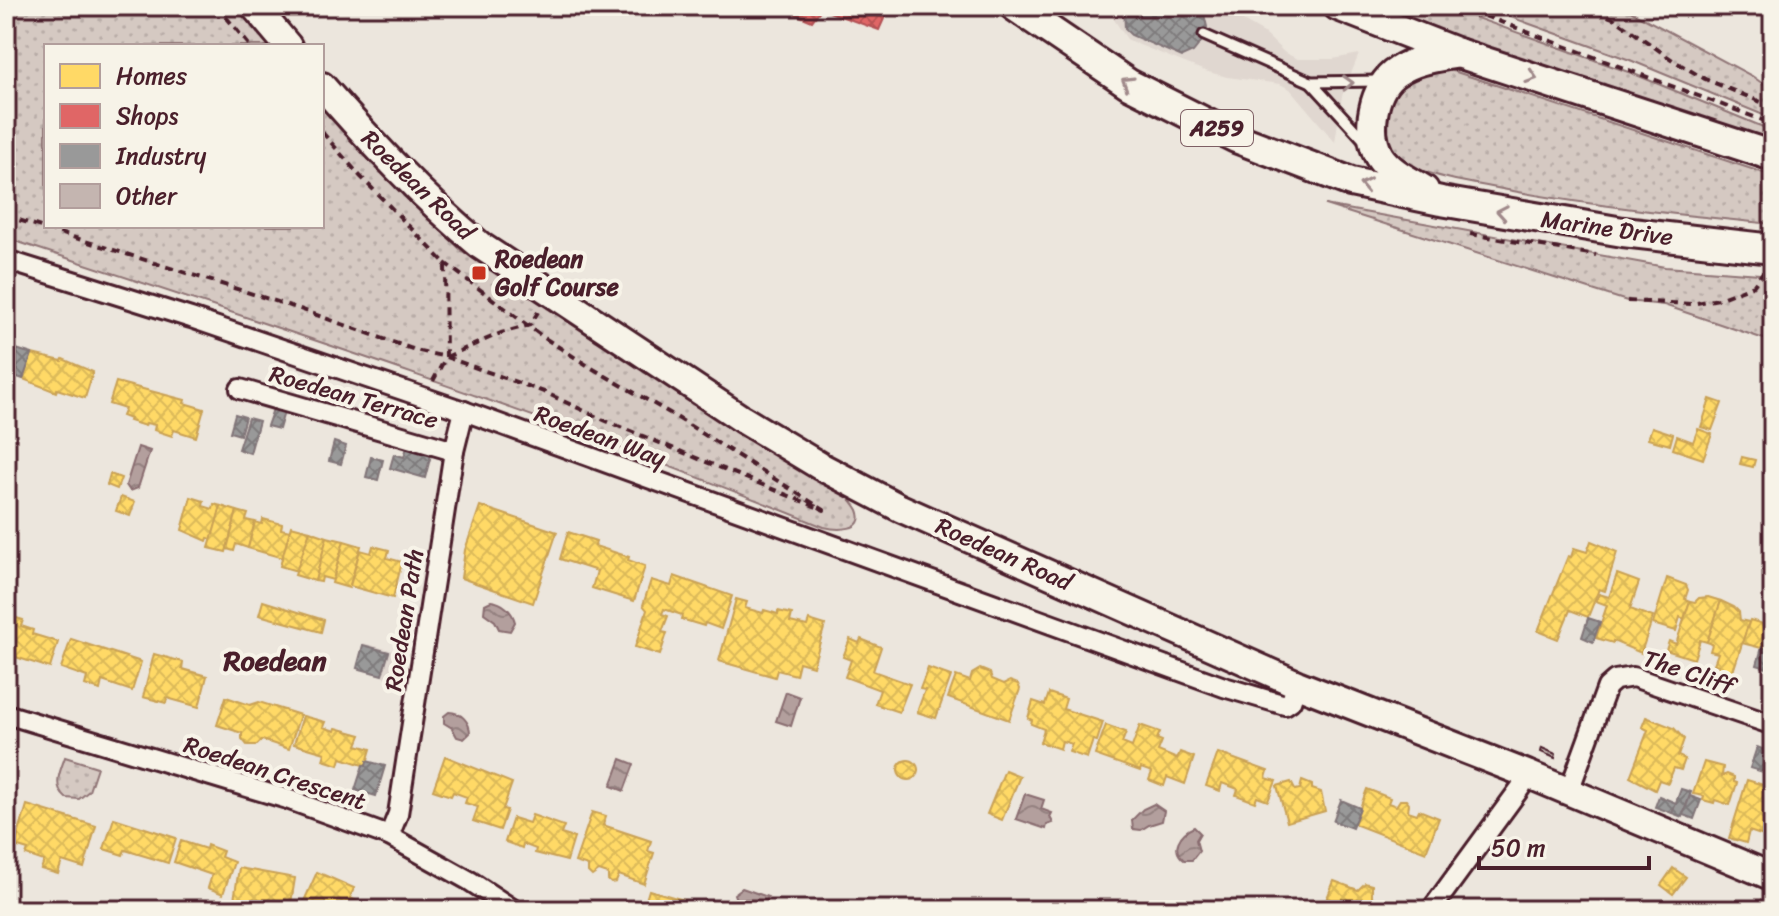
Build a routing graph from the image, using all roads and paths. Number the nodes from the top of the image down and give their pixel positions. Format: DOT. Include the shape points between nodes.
graph roads {
  1 [pos="217,6"];
  2 [pos="254,6"];
  3 [pos="1014,6"];
  4 [pos="1338,6"];
  5 [pos="1458,6"];
  6 [pos="1582,6"];
  7 [pos="1743,6"];
  8 [pos="1773,17"];
  9 [pos="1204,35"];
  10 [pos="248,44"];
  11 [pos="286,44"];
  12 [pos="1458,53"];
  13 [pos="1386,81"];
  14 [pos="1311,82"];
  15 [pos="324,88"];
  16 [pos="1773,107"];
  17 [pos="1773,124"];
  18 [pos="324,134"];
  19 [pos="1379,156"];
  20 [pos="1773,156"];
  21 [pos="1441,201"];
  22 [pos="6,216"];
  23 [pos="6,260"];
  24 [pos="1768,261"];
  25 [pos="445,263"];
  26 [pos="549,293"];
  27 [pos="1627,301"];
  28 [pos="530,325"];
  29 [pos="446,357"];
  30 [pos="240,389"];
  31 [pos="424,397"];
  32 [pos="464,411"];
  33 [pos="454,451"];
  34 [pos="1188,636"];
  35 [pos="1174,668"];
  36 [pos="1297,684"];
  37 [pos="6,714"];
  38 [pos="1773,725"];
  39 [pos="1527,774"];
  40 [pos="1569,791"];
  41 [pos="389,836"];
  42 [pos="1773,877"];
  43 [pos="514,910"];
  44 [pos="1431,910"];
  1 -- 10 [label="path"];
  2 -- 11 [label="main road"];
  21 -- 3 [label="main road, Marine Drive / A259, one-way" via="1351,182 1236,138 1129,84"];
  4 -- 12 [label="main road"];
  5 -- 17 [label="path"];
  6 -- 16 [label="path" via="1615,19 1705,79"];
  7 -- 8 [label="path"];
  9 -- 14 [label="lane"];
  12 -- 13 [label="main road" via="1415,62"];
  12 -- 20 [label="main road, one-way"];
  14 -- 13 [label="lane, one-way"];
  13 -- 19 [label="main road" via="1373,117"];
  14 -- 19 [label="lane"];
  15 -- 26 [label="main road, Roedean Road" via="455,225"];
  18 -- 25 [label="path"];
  19 -- 21 [label="main road, Marine Drive / A259"];
  24 -- 21 [label="main road, Marine Drive / A259, one-way"];
  22 -- 29 [label="path"];
  23 -- 31 [label="street, Roedean Way"];
  24 -- 27 [label="path" via="1754,285 1719,299 1691,304"];
  25 -- 28 [label="path"];
  25 -- 29 [label="path"];
  26 -- 28 [label="path"];
  26 -- 34 [label="main road, Roedean Road" via="820,466 900,508"];
  28 -- 29 [label="path"];
  28 -- 29 [label="path" via="824,510 544,392"];
  29 -- 31 [label="path"];
  30 -- 33 [label="street, Roedean Terrace"];
  31 -- 32 [label="street, Roedean Way"];
  32 -- 33 [label="street, Roedean Path"];
  32 -- 35 [label="street, Roedean Way"];
  33 -- 41 [label="street, Roedean Path" via="398,814"];
  34 -- 35 [label="street"];
  34 -- 36 [label="main road, Roedean Road"];
  35 -- 36 [label="street, Roedean Way" via="1285,705"];
  36 -- 39 [label="main road, Roedean Road"];
  37 -- 41 [label="street, Roedean Crescent" via="287,799"];
  38 -- 40 [label="street, The Cliff" via="1633,677 1621,678 1607,687"];
  39 -- 40 [label="main road, Roedean Road"];
  39 -- 44 [label="street"];
  40 -- 42 [label="main road, Roedean Road"];
  41 -- 43 [label="street, Roedean Crescent"];
}
